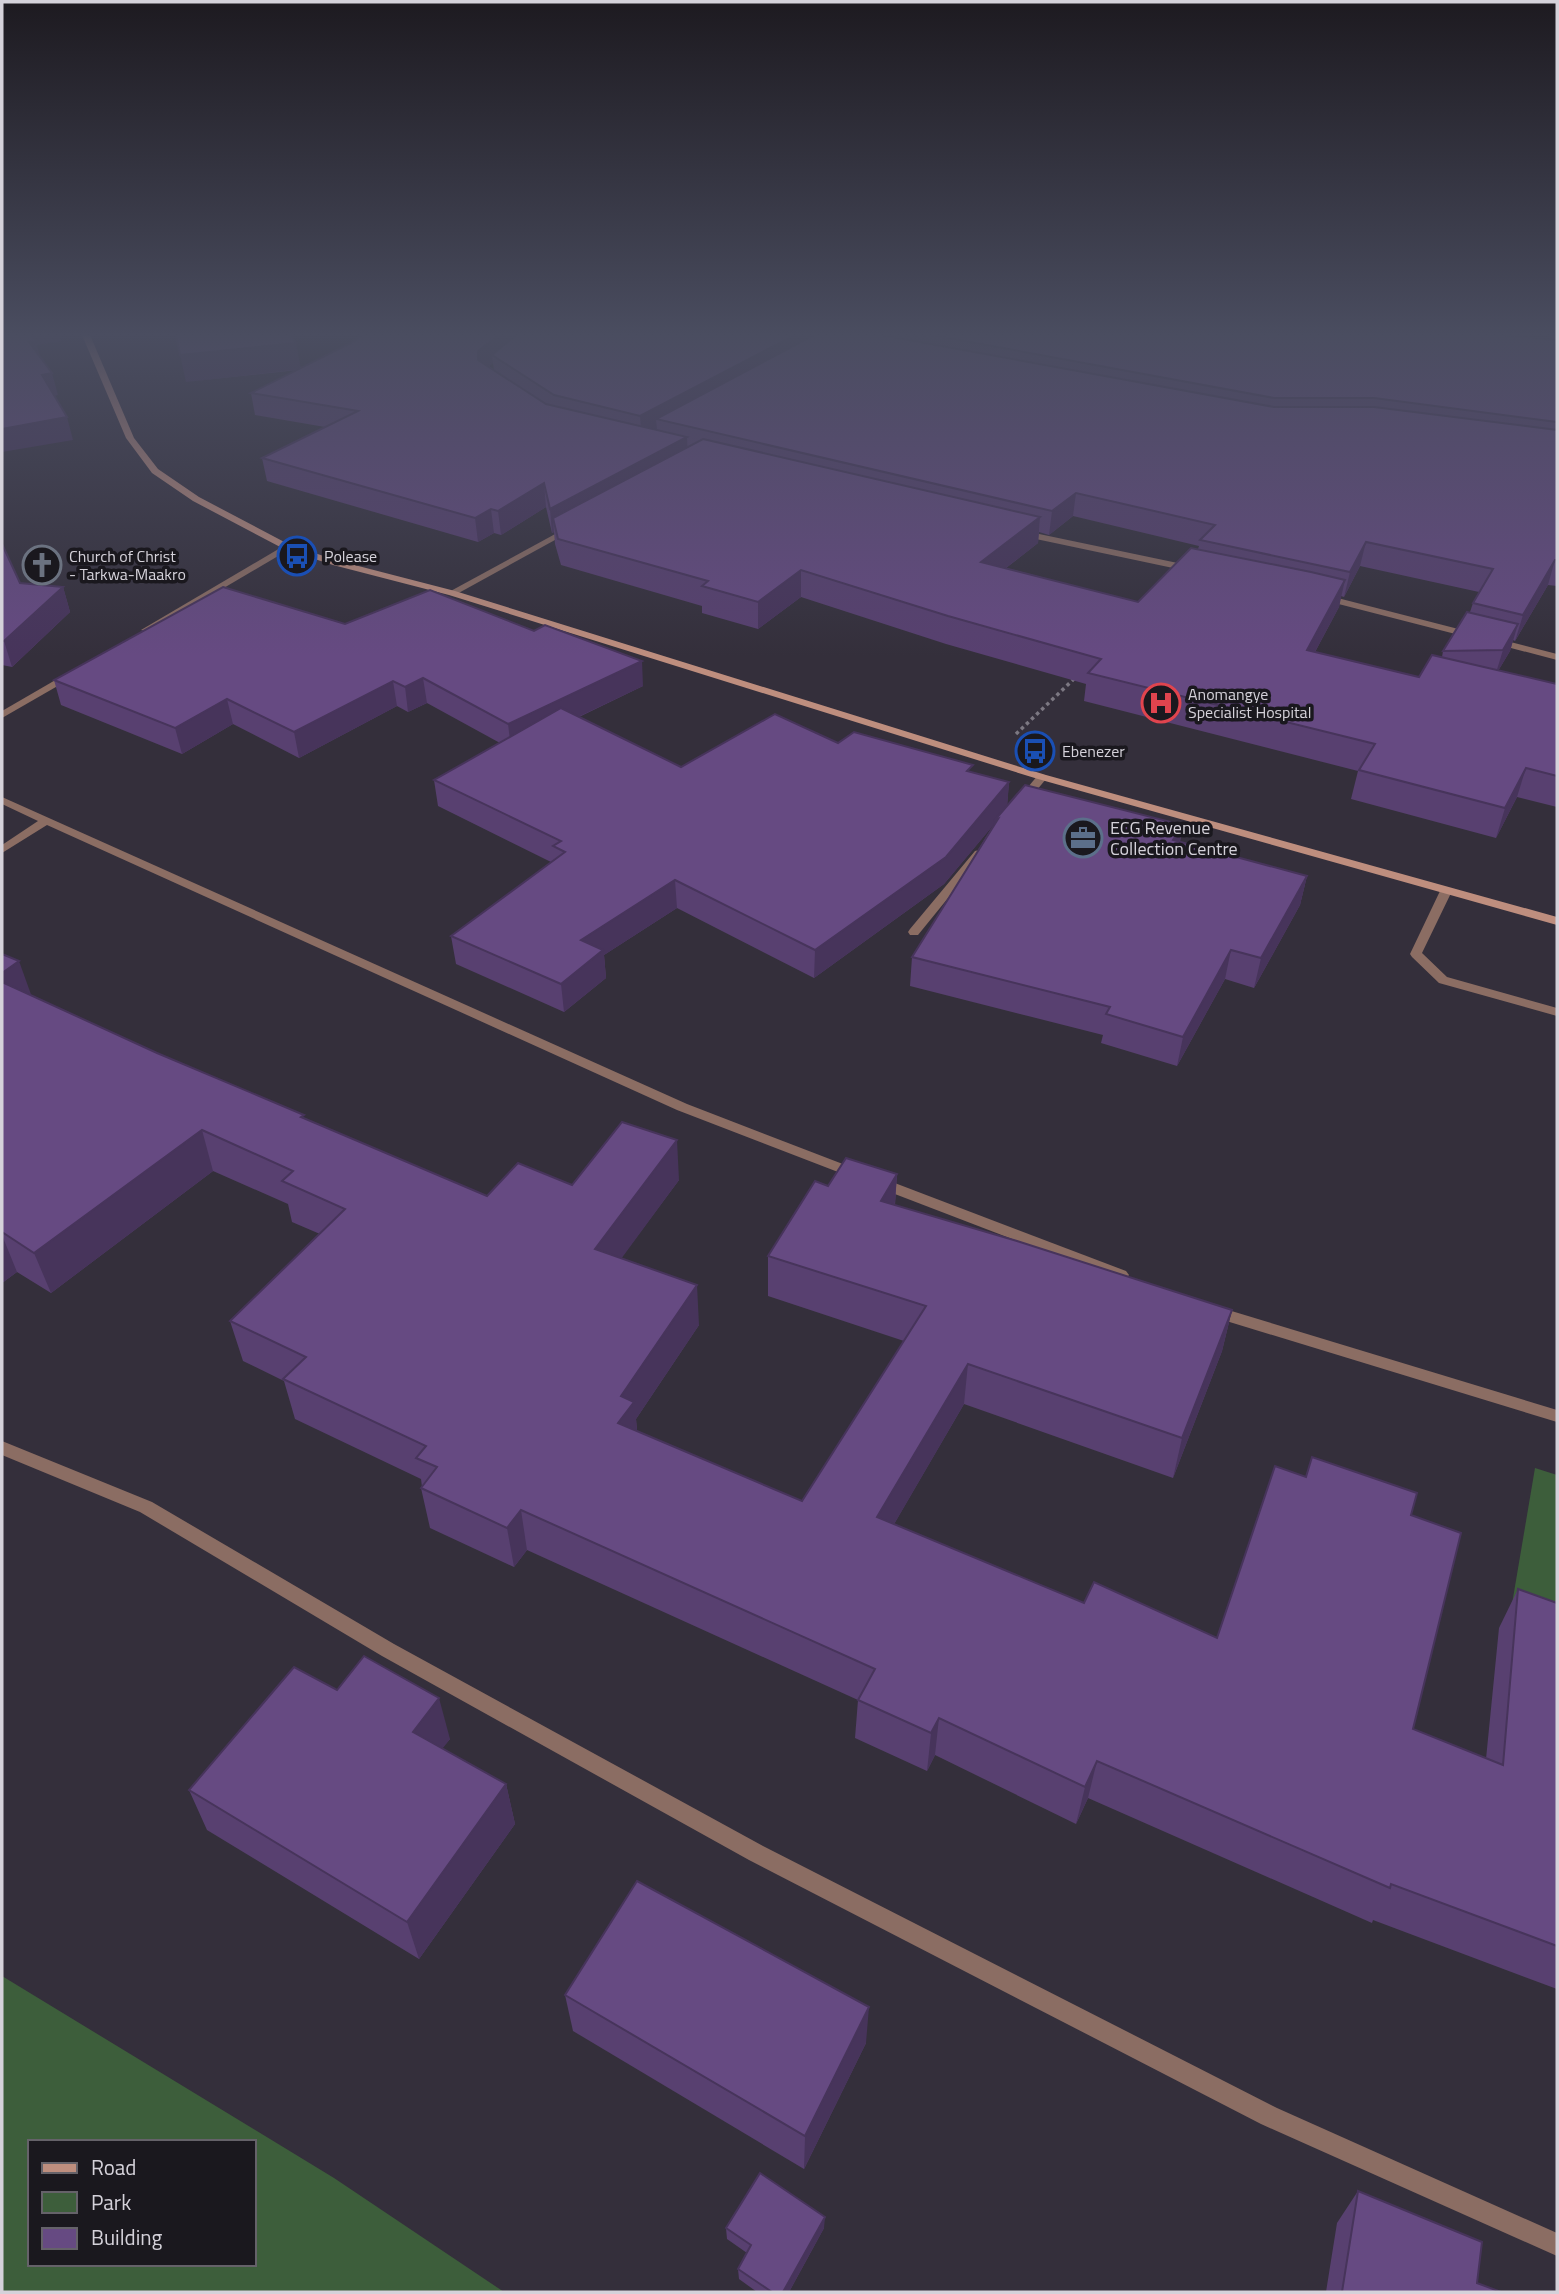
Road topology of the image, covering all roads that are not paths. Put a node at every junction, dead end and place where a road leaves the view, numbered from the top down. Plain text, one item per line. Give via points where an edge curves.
1 (133, 442) edge
2 (583, 522) edge
3 (1007, 530) edge
4 (287, 547) junction
5 (1204, 572) edge
6 (452, 593) junction
7 (1307, 593) edge
8 (132, 638) edge
9 (1557, 657) edge
10 (85, 666) edge
11 (2, 715) edge
12 (1042, 777) junction
13 (2, 800) edge
14 (1016, 808) edge
15 (47, 820) junction
16 (991, 839) edge
17 (2, 850) edge
18 (1446, 891) junction
19 (1557, 921) edge
20 (914, 932) dead end
21 (1557, 1012) edge
22 (1136, 1281) edge
23 (1200, 1306) edge
24 (1557, 1416) edge
25 (2, 1448) edge
26 (1557, 2245) edge

1 - 4 street via 155,471 196,499
2 - 6 street
3 - 5 street
4 - 6 street
4 - 8 street
6 - 12 street
7 - 9 street
10 - 11 street
12 - 14 street
12 - 18 street
13 - 15 street
15 - 17 street
15 - 22 street via 682,1107
16 - 20 street
18 - 19 street
18 - 21 street via 1416,954 1443,980
23 - 24 street
25 - 26 street via 146,1507 388,1650 756,1853 1269,2116

